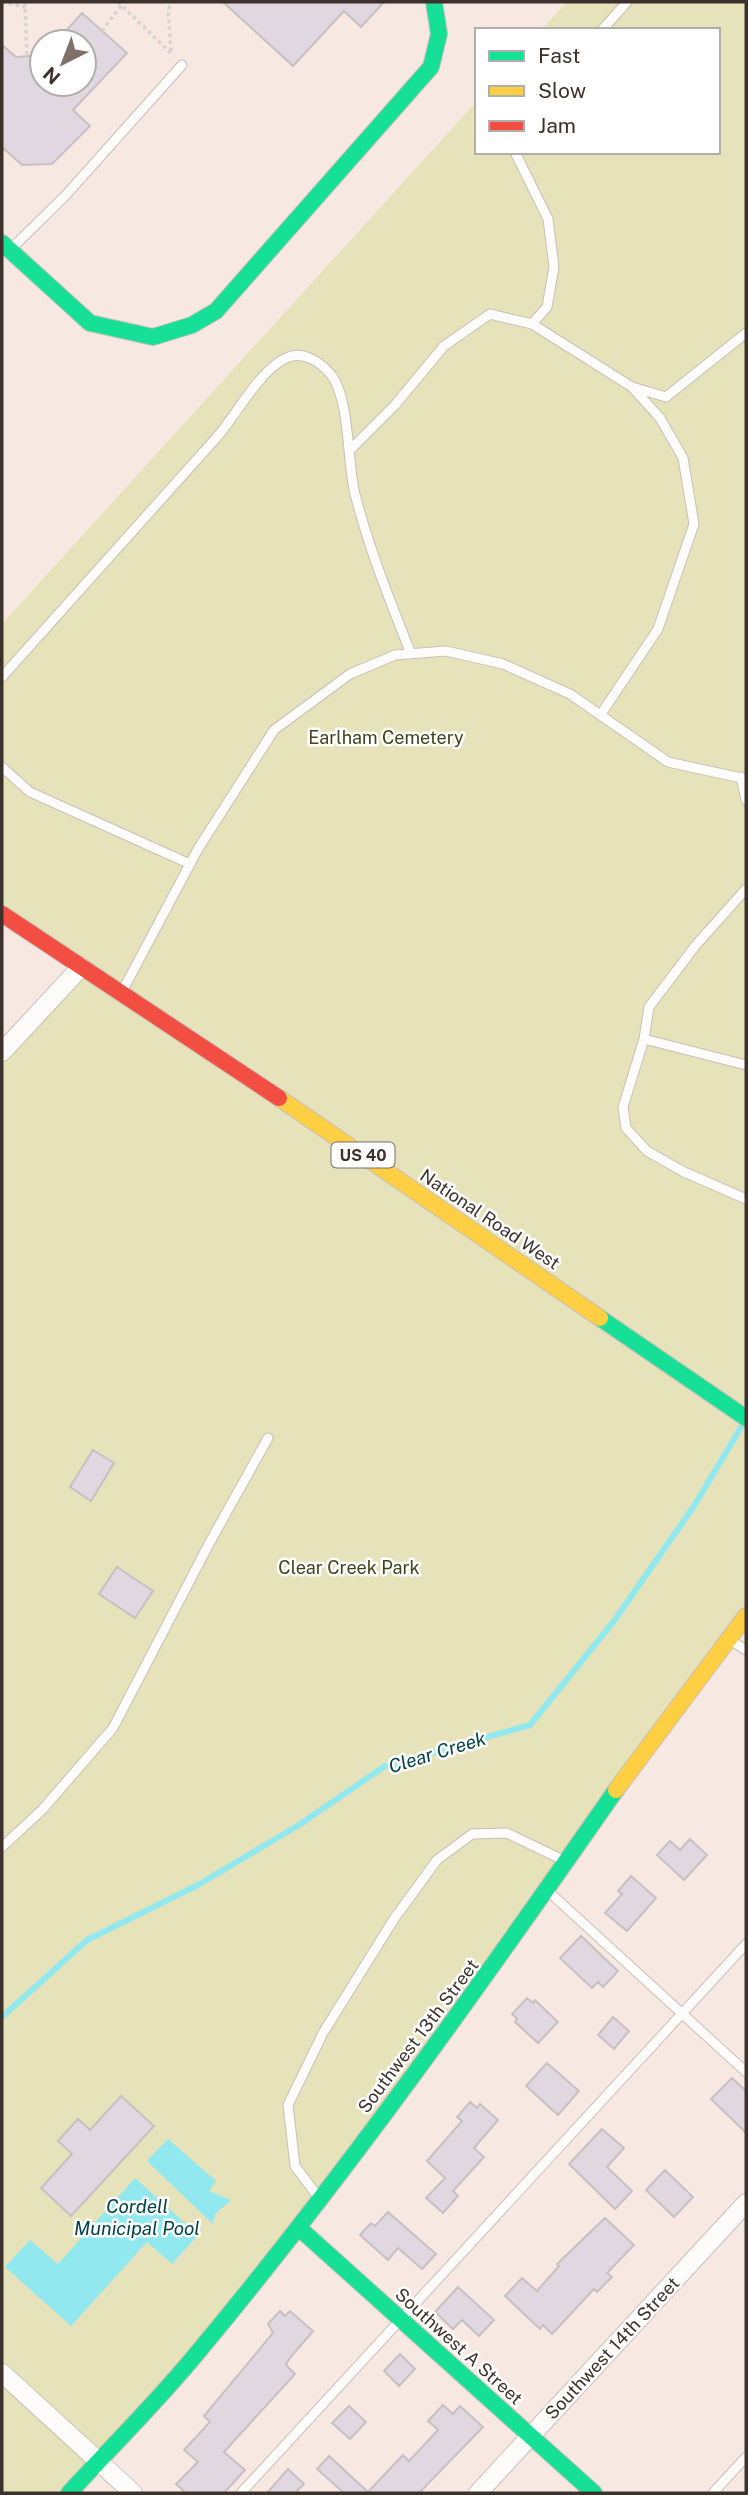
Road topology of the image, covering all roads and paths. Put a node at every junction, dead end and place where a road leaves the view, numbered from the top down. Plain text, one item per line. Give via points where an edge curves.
1 (2, 2) edge
2 (172, 2) edge
3 (433, 2) edge
4 (627, 2) edge
5 (123, 3) edge
6 (24, 4) edge
7 (604, 28) edge
8 (102, 31) dead end
9 (171, 53) junction
10 (27, 56) dead end
11 (182, 65) joint
12 (516, 154) edge
13 (6, 247) edge
14 (532, 324) junction
15 (746, 333) edge
16 (632, 387) junction
17 (349, 451) junction
18 (411, 654) junction
19 (2, 677) edge
20 (601, 714) junction
21 (2, 767) edge
22 (743, 778) edge
23 (746, 800) edge
24 (190, 864) junction
25 (746, 889) edge
26 (2, 914) edge
27 (81, 967) junction
28 (121, 993) junction
29 (644, 1039) junction
30 (2, 1052) edge
31 (746, 1065) edge
32 (746, 1199) edge
33 (746, 1418) edge
34 (268, 1438) dead end
35 (746, 1616) edge
36 (729, 1639) junction
37 (746, 1650) edge
38 (2, 1847) edge
39 (566, 1861) junction
40 (547, 1890) junction
41 (746, 1944) edge
42 (681, 2012) junction
43 (746, 2072) edge
44 (320, 2200) junction
45 (746, 2203) edge
46 (299, 2228) junction
47 (402, 2320) junction
48 (2, 2373) edge
49 (531, 2436) junction
50 (746, 2457) edge
51 (98, 2462) junction
52 (69, 2493) edge
53 (132, 2493) edge
54 (241, 2493) edge
55 (478, 2493) edge
56 (594, 2493) edge
57 (713, 2493) edge

1 - 6 path
2 - 9 path via 167,10
3 - 13 street via 439,15 439,43 431,67 216,311 192,325 153,337 90,323
4 - 7 lane
5 - 8 path
5 - 9 path
6 - 10 path
9 - 11 path
11 - 13 lane via 66,195
12 - 14 lane via 548,219 554,267 547,307
14 - 16 lane
14 - 17 lane via 490,314 444,346
15 - 16 lane via 666,397
16 - 20 lane via 660,418 683,458 694,524 658,629
17 - 18 lane via 369,547
17 - 19 lane via 332,376 313,359 300,355 286,358 266,374 219,434
18 - 20 lane via 446,651 503,664 570,694
18 - 24 lane via 395,655 350,674 274,730
20 - 22 lane via 668,762
21 - 24 lane via 30,792
22 - 23 lane
24 - 28 lane
25 - 29 lane via 665,983 649,1007
26 - 27 street, National Road West / US 40
27 - 28 street, National Road West / US 40
27 - 30 street
28 - 33 street, National Road West / US 40
29 - 31 lane
29 - 32 lane via 623,1107 625,1128 648,1151
34 - 38 lane via 113,1728 43,1810
35 - 36 street, Southwest 13th Street
36 - 37 lane
36 - 39 street, Southwest 13th Street
39 - 40 street, Southwest 13th Street
39 - 44 lane via 507,1833 472,1834 437,1860 394,1919 323,2033 288,2105 295,2166
40 - 42 lane
40 - 44 street, Southwest 13th Street
41 - 42 lane
42 - 43 lane
42 - 47 lane
44 - 46 street, Southwest 13th Street
45 - 49 street, Southwest 14th Street
46 - 47 street, Southwest A Street
46 - 51 street, Southwest 13th Street via 196,2355
47 - 49 street, Southwest A Street
47 - 54 lane
48 - 51 street
49 - 55 street, Southwest 14th Street
49 - 56 street, Southwest A Street
50 - 57 lane
51 - 52 street, Southwest 13th Street
51 - 53 street

